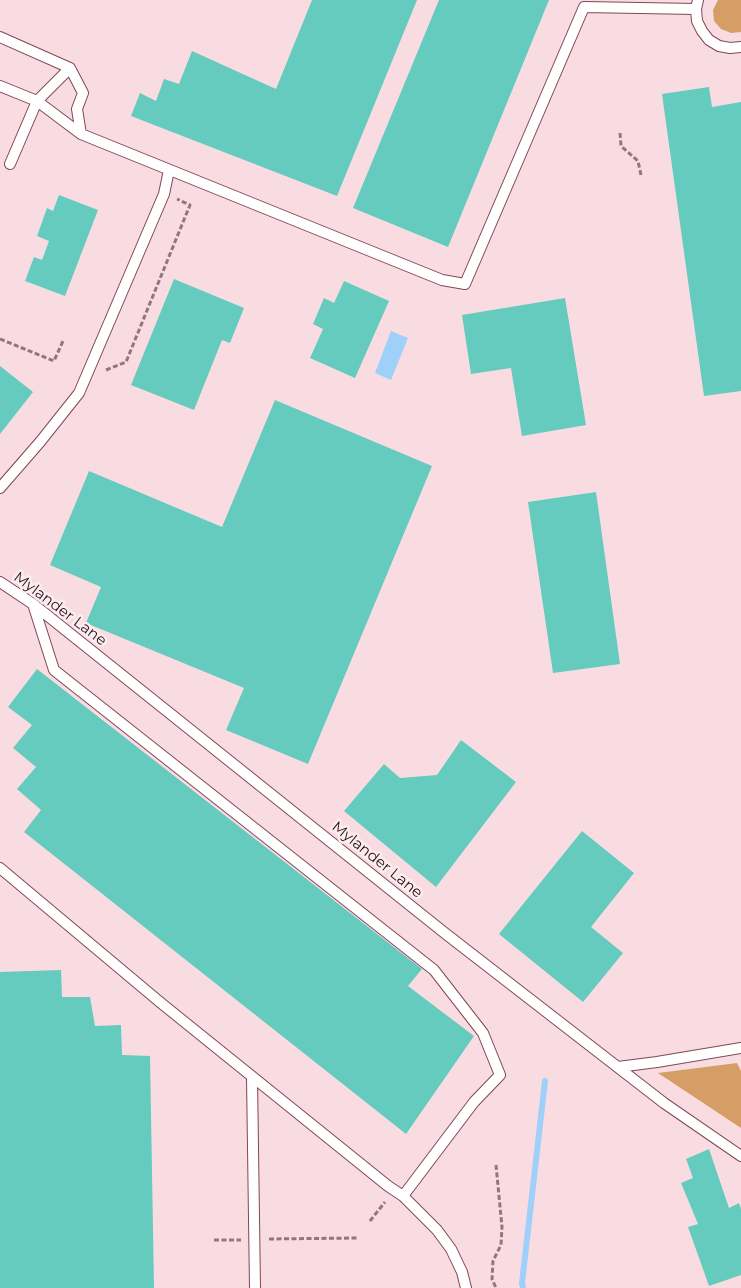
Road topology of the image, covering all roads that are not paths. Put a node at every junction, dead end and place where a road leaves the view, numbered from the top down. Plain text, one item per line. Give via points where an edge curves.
1 (697, 5) edge
2 (0, 37) edge
3 (741, 47) edge
4 (70, 68) junction
5 (0, 86) edge
6 (37, 101) junction
7 (81, 134) junction
8 (10, 164) dead end
9 (169, 170) junction
10 (0, 488) edge
11 (0, 582) edge
12 (33, 604) junction
13 (0, 868) edge
14 (741, 1048) edge
15 (618, 1067) junction
16 (252, 1077) junction
17 (741, 1156) edge
18 (403, 1196) junction
19 (255, 1288) edge
20 (466, 1288) edge

1 - 3 lane via 697,21 709,40 719,46
1 - 9 lane via 584,7 465,284 442,280
2 - 4 lane
4 - 6 lane
4 - 7 lane via 83,93 77,109
5 - 6 lane
6 - 7 lane
6 - 8 lane
7 - 9 lane
9 - 10 lane via 164,194 79,393
11 - 12 lane, Mylander Lane
12 - 15 lane, Mylander Lane via 438,928
12 - 18 lane via 54,670 434,970 483,1033 500,1075 474,1102
13 - 16 lane
14 - 15 lane
15 - 17 lane, Mylander Lane
16 - 18 lane
16 - 19 lane
18 - 20 lane via 451,1249

